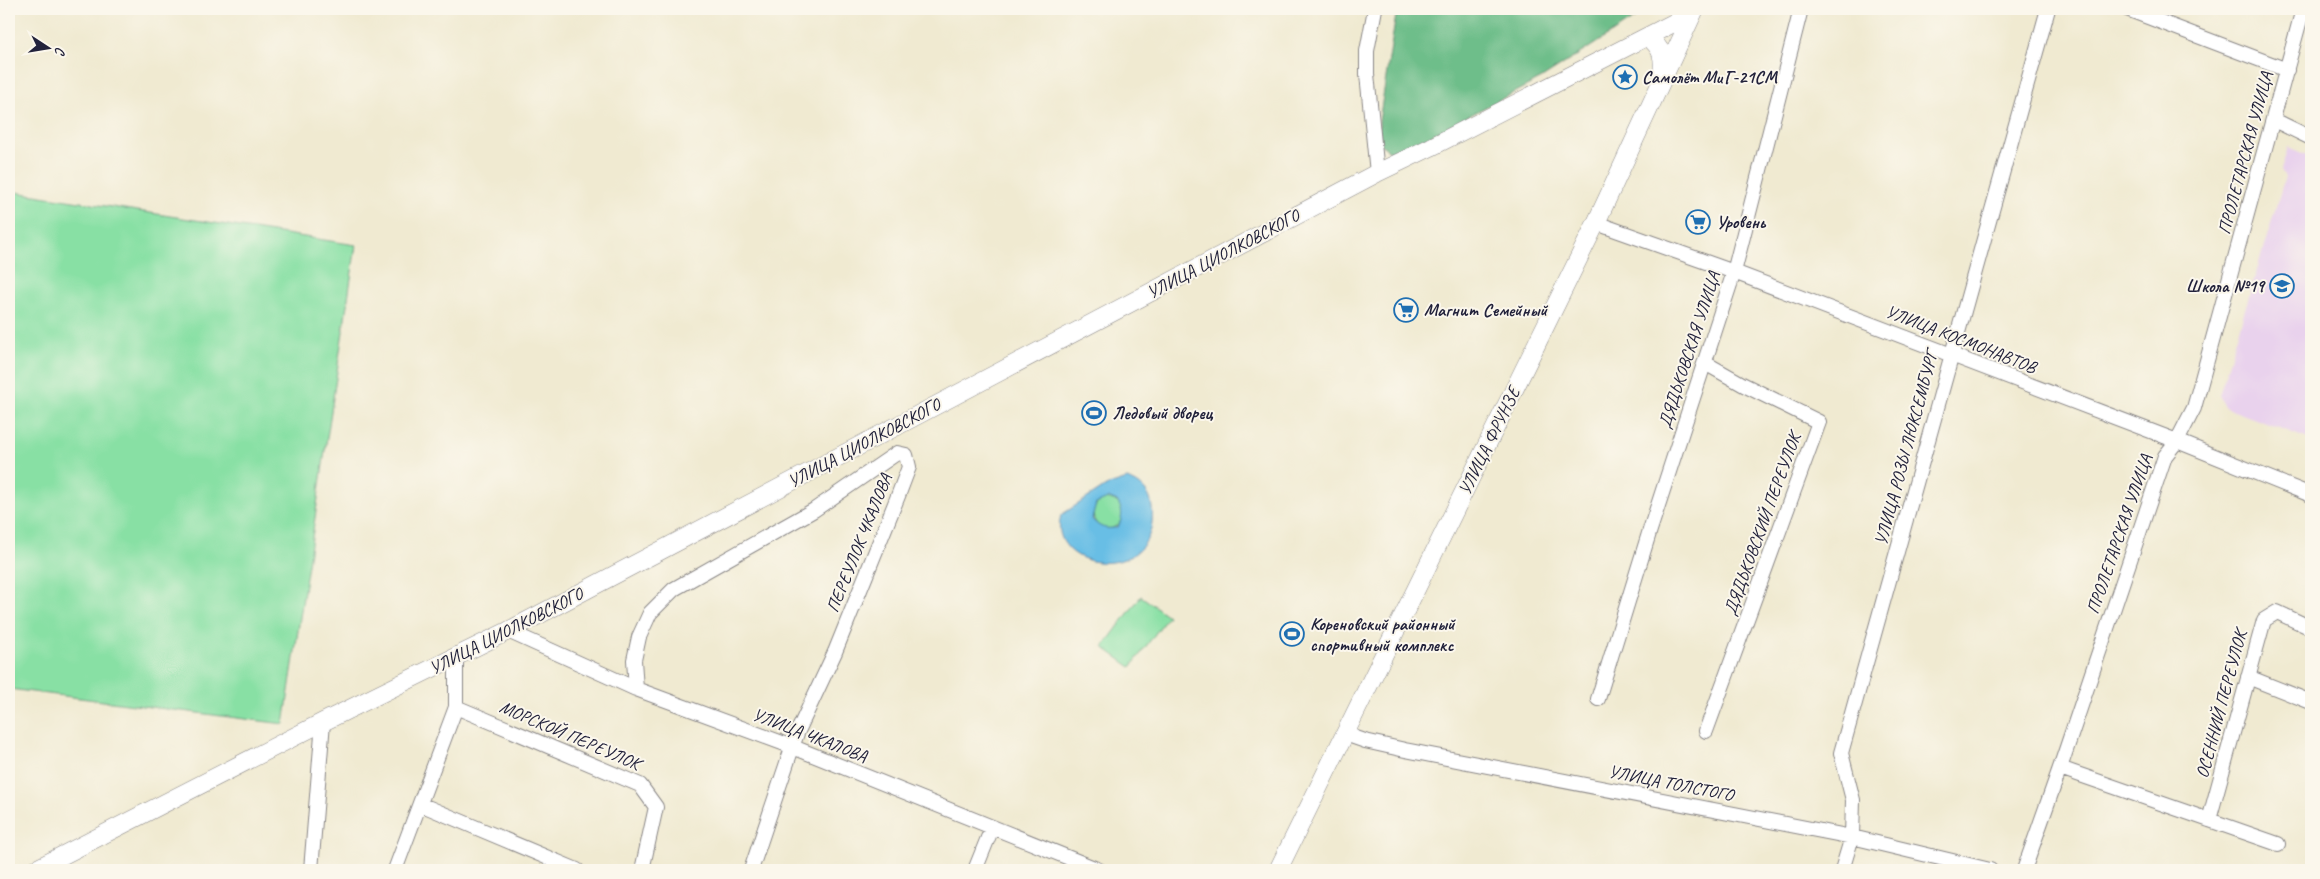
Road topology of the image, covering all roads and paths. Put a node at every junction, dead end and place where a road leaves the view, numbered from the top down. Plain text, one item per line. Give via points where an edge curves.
1 (1375, 9) edge
2 (1801, 9) edge
3 (2048, 9) edge
4 (2127, 9) edge
5 (1694, 11) edge
6 (2305, 14) edge
7 (1648, 37) junction
8 (2287, 70) junction
9 (1660, 85) junction
10 (2274, 120) junction
11 (2311, 138) edge
12 (1377, 173) junction
13 (1596, 223) junction
14 (1734, 272) junction
15 (1951, 355) junction
16 (1705, 363) junction
17 (2177, 441) junction
18 (2311, 495) edge
19 (2311, 628) edge
20 (508, 631) junction
21 (456, 656) junction
22 (2248, 677) junction
23 (636, 689) junction
24 (1598, 698) dead end
25 (2311, 702) edge
26 (456, 707) junction
27 (322, 722) junction
28 (1706, 731) dead end
29 (1345, 734) junction
30 (793, 747) junction
31 (2060, 768) junction
32 (420, 804) junction
33 (2209, 820) junction
34 (992, 828) junction
35 (1852, 837) junction
36 (2278, 844) dead end
37 (34, 870) edge
38 (311, 870) edge
39 (395, 870) edge
40 (577, 870) edge
41 (642, 870) edge
42 (752, 870) edge
43 (975, 870) edge
44 (1099, 870) edge
45 (1278, 870) edge
46 (1842, 870) edge
47 (1990, 870) edge
48 (2024, 870) edge

1 - 12 street via 1367,51 1367,74
2 - 14 street, ДЯДЬКОВСКАЯ УЛИЦА
3 - 15 street, УЛИЦА РОЗЫ ЛЮКСЕМБУРГ
4 - 8 street
5 - 7 main road, УЛИЦА ЦИОЛКОВСКОГО
5 - 9 main road, УЛИЦА ФРУНЗЕ
6 - 8 street, ПРОЛЕТАРСКАЯ УЛИЦА
7 - 9 main road via 1662,52
7 - 12 main road, УЛИЦА ЦИОЛКОВСКОГО
8 - 10 street, ПРОЛЕТАРСКАЯ УЛИЦА
9 - 13 main road, УЛИЦА ФРУНЗЕ
10 - 11 street
10 - 17 street, ПРОЛЕТАРСКАЯ УЛИЦА via 2194,408
12 - 20 main road, УЛИЦА ЦИОЛКОВСКОГО
13 - 14 street, УЛИЦА КОСМОНАВТОВ
13 - 29 main road, УЛИЦА ФРУНЗЕ
14 - 15 street, УЛИЦА КОСМОНАВТОВ
14 - 16 street, ДЯДЬКОВСКАЯ УЛИЦА
15 - 17 street, УЛИЦА КОСМОНАВТОВ
15 - 35 street, УЛИЦА РОЗЫ ЛЮКСЕМБУРГ via 1841,753 1853,800
16 - 24 street, ДЯДЬКОВСКАЯ УЛИЦА
16 - 28 street, ДЯДЬКОВСКИЙ ПЕРЕУЛОК via 1819,422
17 - 18 street, УЛИЦА КОСМОНАВТОВ
17 - 31 street, ПРОЛЕТАРСКАЯ УЛИЦА via 2165,456
19 - 22 street, ОСЕННИЙ ПЕРЕУЛОК via 2277,612 2264,620
20 - 21 main road, УЛИЦА ЦИОЛКОВСКОГО
20 - 23 street, УЛИЦА ЧКАЛОВА
21 - 26 street
21 - 27 main road, УЛИЦА ЦИОЛКОВСКОГО
22 - 25 street
22 - 33 street, ОСЕННИЙ ПЕРЕУЛОК
23 - 30 street, УЛИЦА ЧКАЛОВА
23 - 30 street, ПЕРЕУЛОК ЧКАЛОВА via 634,660 639,637 650,613 674,589 814,510 897,453 906,455 909,466 898,496
26 - 32 street
26 - 41 street, МОРСКОЙ ПЕРЕУЛОК via 640,784 656,807
27 - 37 main road, УЛИЦА ЦИОЛКОВСКОГО
27 - 38 street
29 - 35 street, УЛИЦА ТОЛСТОГО via 1405,750
29 - 45 main road, УЛИЦА ФРУНЗЕ
30 - 34 street, УЛИЦА ЧКАЛОВА
30 - 42 street
31 - 33 street
31 - 48 street, ПРОЛЕТАРСКАЯ УЛИЦА
32 - 39 street
32 - 40 street
33 - 36 street
34 - 43 street
34 - 44 street, УЛИЦА ЧКАЛОВА
35 - 46 street, УЛИЦА РОЗЫ ЛЮКСЕМБУРГ
35 - 47 street, УЛИЦА ТОЛСТОГО

